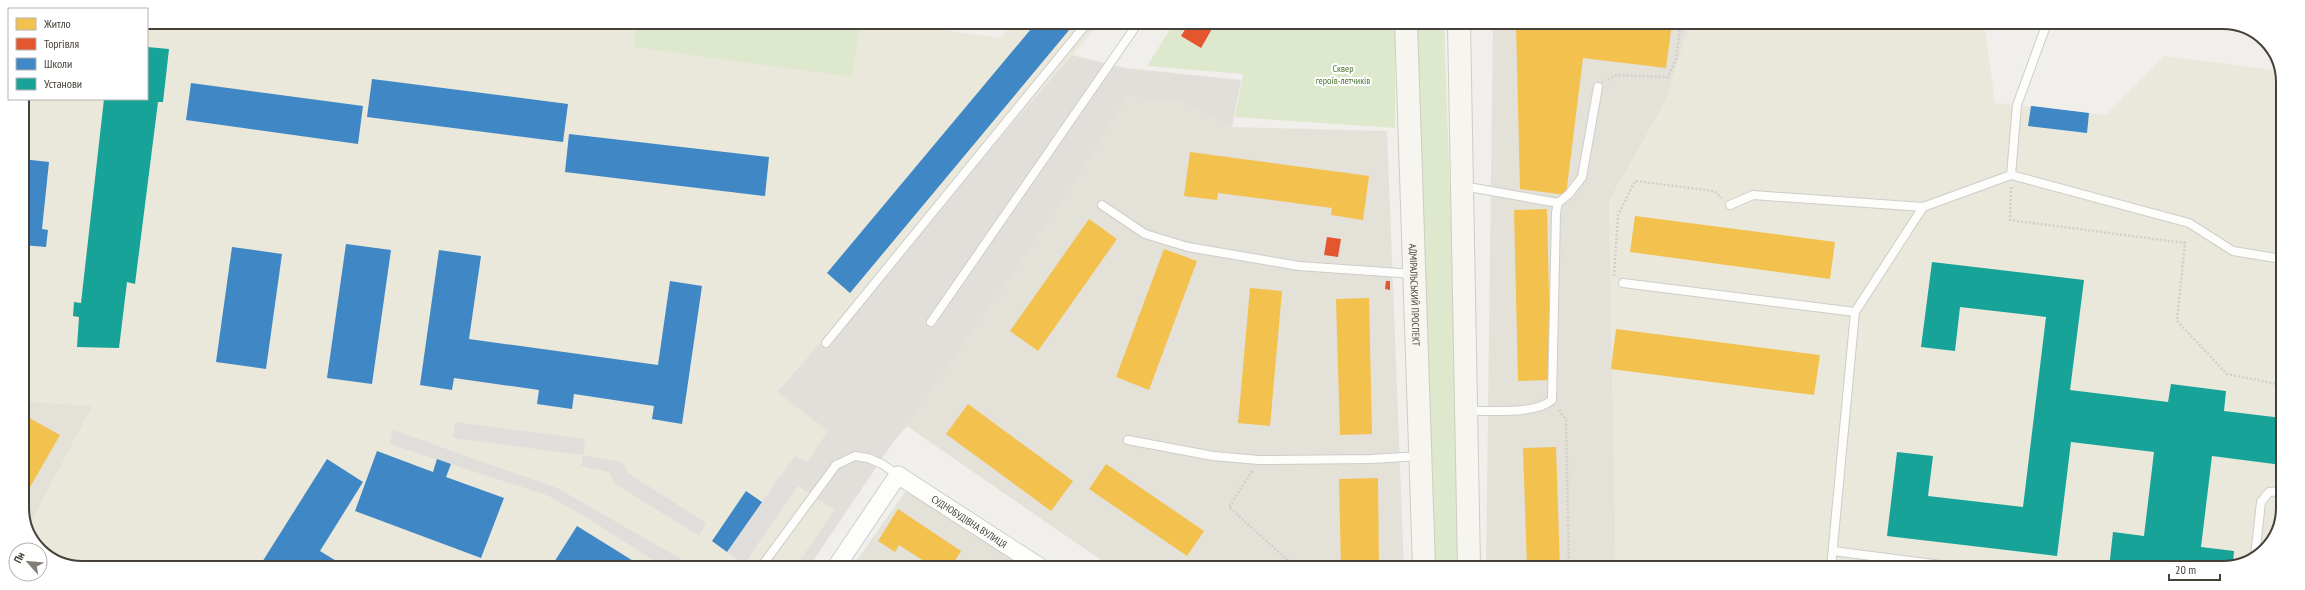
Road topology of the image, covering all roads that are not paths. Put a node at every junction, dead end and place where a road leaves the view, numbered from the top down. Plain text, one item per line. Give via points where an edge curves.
1 (1082, 29) edge
2 (1134, 29) edge
3 (1406, 29) edge
4 (1459, 29) edge
5 (2045, 29) edge
6 (1598, 87) road end
7 (2011, 175) junction
8 (1460, 185) junction
9 (1558, 203) junction
10 (1102, 204) dead end
11 (1730, 205) road end
12 (1923, 207) junction
13 (2276, 258) edge
14 (1414, 274) junction
15 (1623, 283) road end
16 (1855, 312) junction
17 (931, 322) dead end
18 (826, 343) dead end
19 (1466, 411) junction
20 (1128, 440) dead end
21 (1422, 456) junction
22 (898, 475) junction
23 (2276, 491) edge
24 (2256, 549) edge
25 (1833, 551) junction
26 (764, 561) edge
27 (840, 561) edge
28 (1031, 561) edge
29 (1424, 561) edge
30 (1469, 561) edge
31 (1832, 561) edge
32 (1910, 561) edge

1 - 18 lane
2 - 17 lane
3 - 14 main road, АДМІРАЛЬСЬКИЙ ПРОСПЕКТ
4 - 8 main road
5 - 7 lane via 2018,105
6 - 9 lane via 1582,177
7 - 12 lane
7 - 13 lane via 2189,223 2233,251
8 - 9 lane
8 - 19 main road
9 - 19 lane via 1552,400 1545,406 1533,409
10 - 14 lane via 1145,234 1188,247 1299,266
11 - 12 lane via 1753,195
12 - 16 lane
14 - 21 main road, АДМІРАЛЬСЬКИЙ ПРОСПЕКТ
15 - 16 lane
16 - 25 lane
19 - 30 main road
20 - 21 lane via 1213,456 1259,460
21 - 29 main road, АДМІРАЛЬСЬКИЙ ПРОСПЕКТ
22 - 26 lane via 882,464 862,457 855,456 836,465
22 - 27 street
22 - 28 street, СУДНОБУДІВНА ВУЛИЦЯ
23 - 24 lane via 2269,492 2261,502
25 - 31 lane
25 - 32 lane

